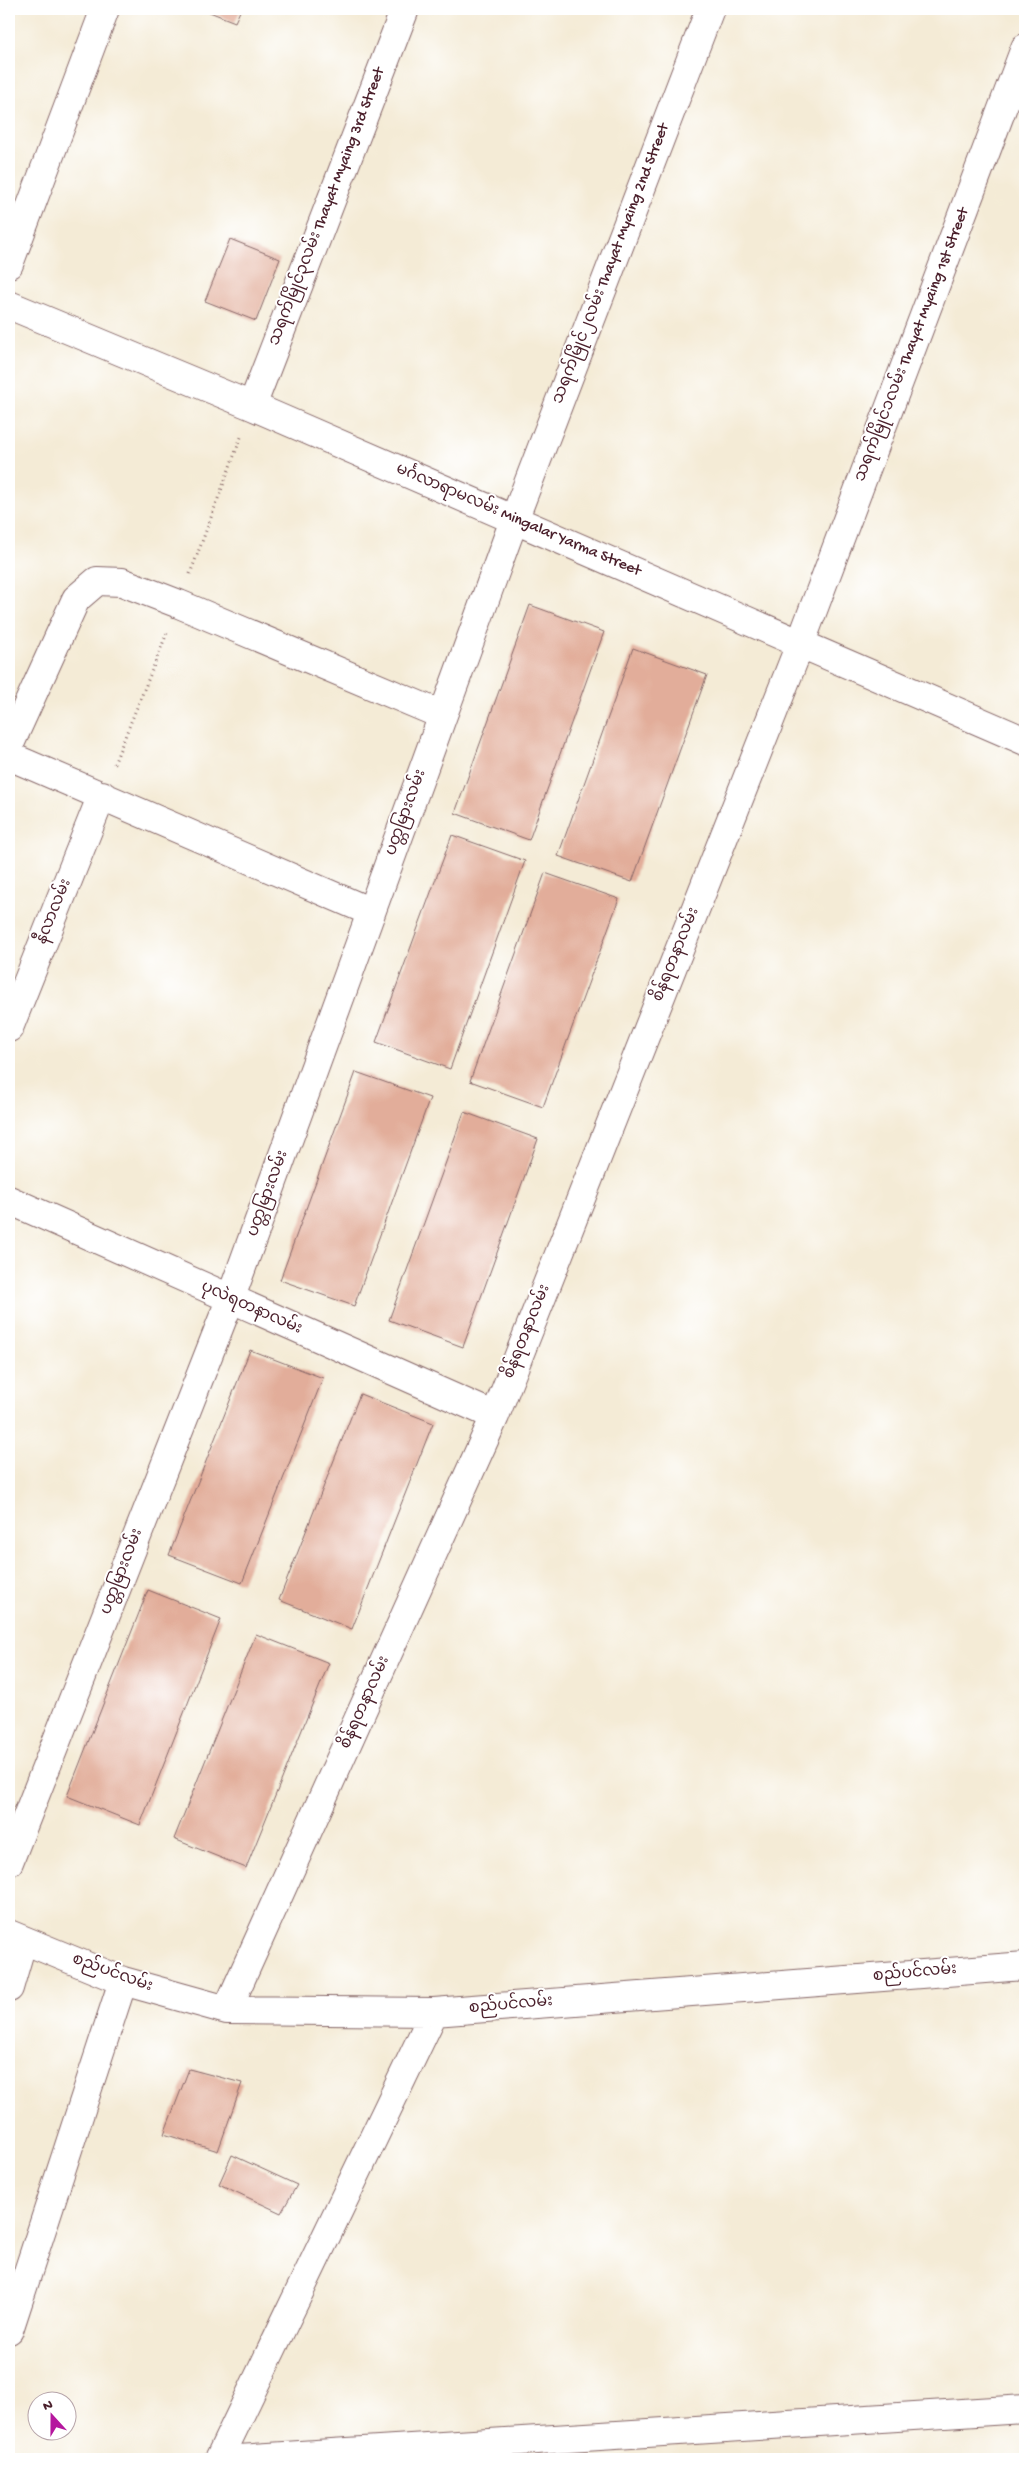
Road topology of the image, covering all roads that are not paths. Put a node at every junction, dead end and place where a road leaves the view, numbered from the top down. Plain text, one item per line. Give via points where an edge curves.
1 (105, 9) edge
2 (404, 9) edge
3 (710, 9) edge
4 (1025, 48) edge
5 (9, 264) edge
6 (9, 305) edge
7 (252, 406) junction
8 (514, 520) junction
9 (801, 642) junction
10 (442, 716) junction
11 (1025, 741) edge
12 (9, 746) edge
13 (9, 756) edge
14 (102, 795) junction
15 (371, 912) junction
16 (9, 1028) edge
17 (9, 1200) edge
18 (230, 1300) junction
19 (495, 1416) junction
20 (9, 1862) edge
21 (16, 1937) edge
22 (1025, 1966) edge
23 (123, 1981) junction
24 (9, 1988) edge
25 (227, 2010) junction
26 (434, 2012) junction
27 (9, 2330) edge
28 (1025, 2409) edge
29 (219, 2459) edge
30 (238, 2459) edge

1 - 5 street
2 - 7 street, သရက်မြိုင်၃လမ်း Thayat Myaing 3rd Street
3 - 8 street, သရက်မြိုင်၂လမ်း Thayat Myaing 2nd Street
4 - 9 street, သရက်မြိုင်၁လမ်း Thayat Myaing 1st Street
6 - 7 street, မင်္ဂလာရာမလမ်း Mingalar Yarma Street
7 - 8 street, မင်္ဂလာရာမလမ်း Mingalar Yarma Street
8 - 9 street, မင်္ဂလာရာမလမ်း Mingalar Yarma Street
8 - 10 street, ပတ္တမြားလမ်း
9 - 11 street, မင်္ဂလာရာမလမ်း Mingalar Yarma Street
9 - 19 street, စိန်ရတနာလမ်း
10 - 12 street via 179,604 122,582 97,581 76,598
10 - 15 street, ပတ္တမြားလမ်း
13 - 14 street
14 - 15 street
14 - 16 street, နီလာလမ်း
15 - 18 street, ပတ္တမြားလမ်း
17 - 18 street, ပုလဲရတနာလမ်း
18 - 19 street, ပုလဲရတနာလမ်း
18 - 20 street, ပတ္တမြားလမ်း
19 - 25 street, စိန်ရတနာလမ်း
21 - 23 street, စည်ပင်လမ်း
21 - 24 street
22 - 26 street, စည်ပင်လမ်း
23 - 25 street, စည်ပင်လမ်း
23 - 27 street
25 - 26 street, စည်ပင်လမ်း
26 - 29 street
28 - 30 street

